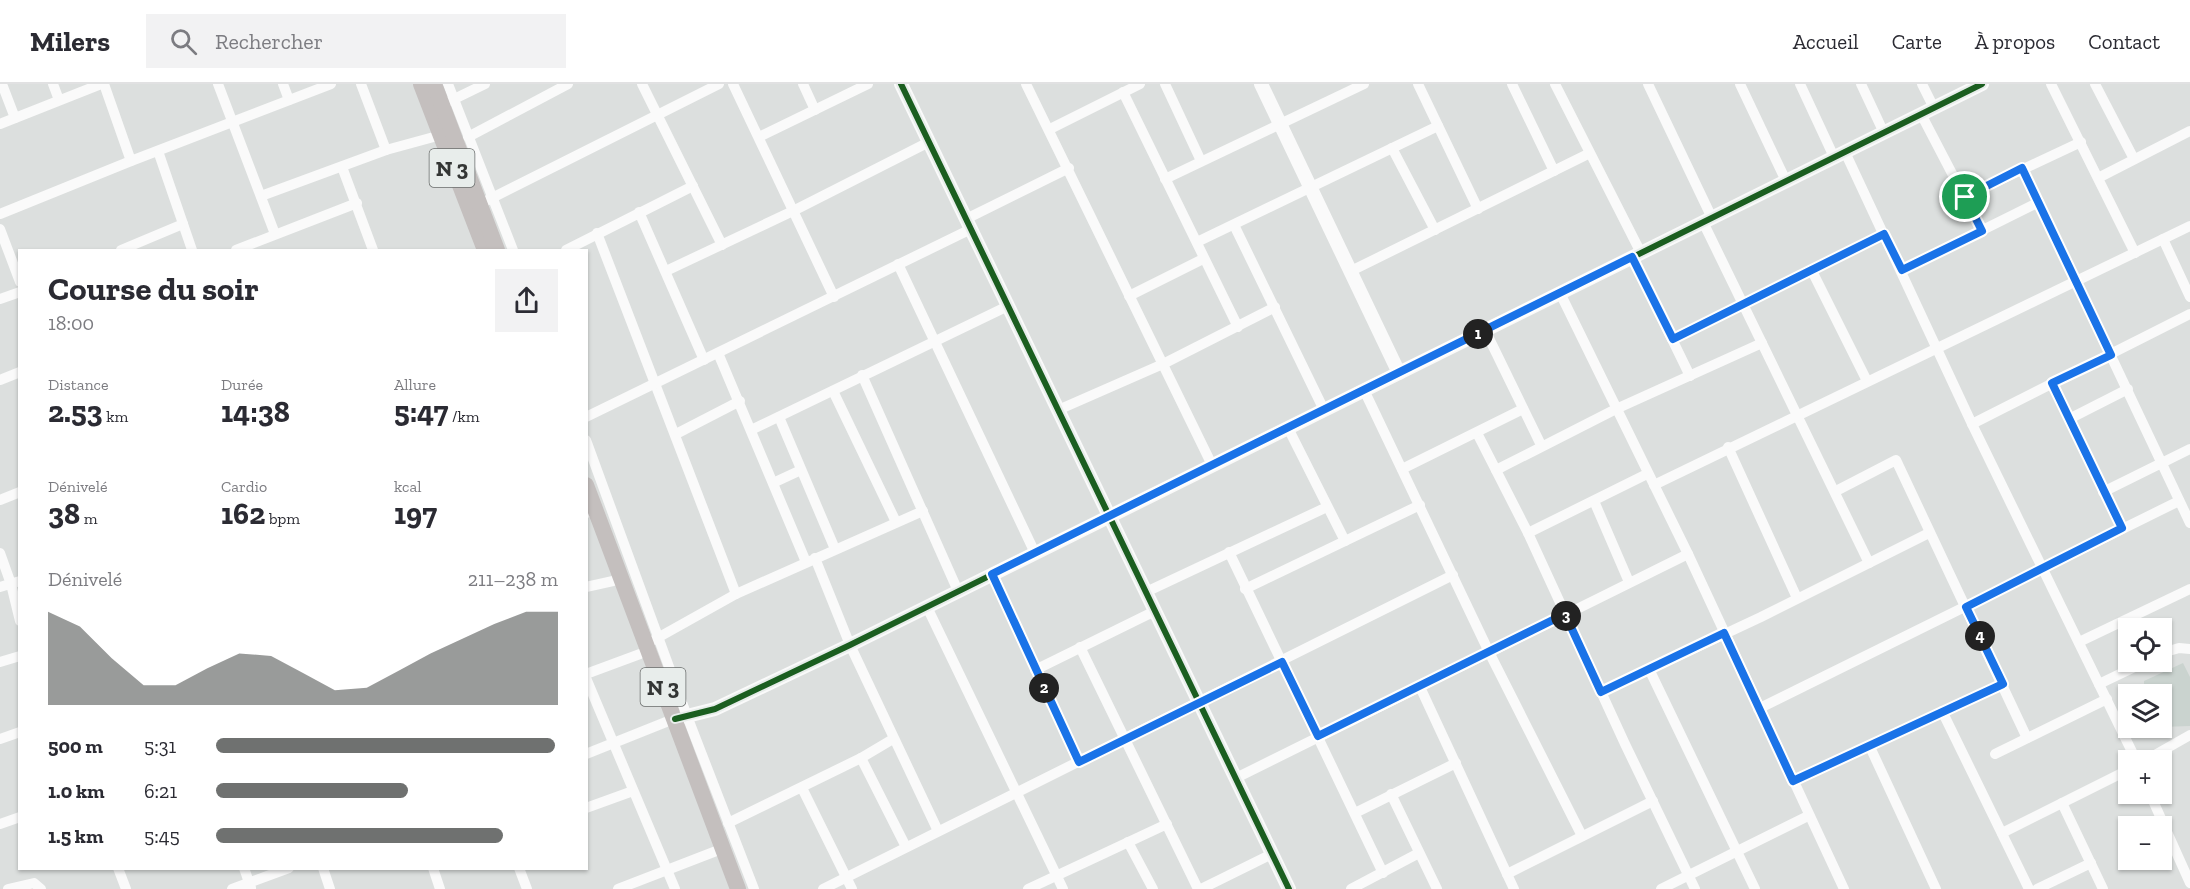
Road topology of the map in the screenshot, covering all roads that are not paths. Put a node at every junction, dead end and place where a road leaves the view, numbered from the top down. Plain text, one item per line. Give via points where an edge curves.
1 (2, 84) edge
2 (53, 84) edge
3 (102, 84) edge
4 (218, 84) edge
5 (283, 84) edge
6 (331, 84) edge
7 (361, 84) edge
8 (422, 84) edge
9 (434, 84) edge
10 (448, 84) edge
11 (485, 84) edge
12 (568, 84) edge
13 (642, 84) edge
14 (719, 84) edge
15 (733, 84) edge
16 (803, 84) edge
17 (868, 84) edge
18 (1026, 84) edge
19 (1140, 84) edge
20 (1165, 84) edge
21 (1261, 84) edge
22 (1362, 84) edge
23 (1418, 84) edge
24 (1555, 84) edge
25 (1648, 84) edge
26 (1740, 84) edge
27 (1800, 84) edge
28 (1861, 84) edge
29 (1922, 84) edge
30 (1982, 84) edge
31 (2051, 84) edge
32 (2095, 84) edge
33 (903, 85) edge
34 (1514, 85) edge
35 (1123, 92) junction
36 (59, 100) junction
37 (289, 100) junction
38 (448, 102) junction
39 (1934, 108) junction
40 (815, 110) junction
41 (657, 113) junction
42 (1921, 114) junction
43 (15, 118) junction
44 (232, 122) junction
45 (1279, 123) junction
46 (0, 124) edge
47 (1438, 126) junction
48 (1050, 129) junction
49 (2190, 131) edge
50 (1884, 133) junction
51 (441, 135) junction
52 (759, 137) junction
53 (468, 138) junction
54 (929, 142) junction
55 (2081, 142) junction
56 (1392, 148) junction
57 (386, 150) junction
58 (158, 151) junction
59 (1588, 154) junction
60 (1840, 154) junction
61 (2134, 159) junction
62 (130, 160) junction
63 (1201, 161) junction
64 (342, 167) junction
65 (1069, 168) junction
66 (2022, 168) junction
67 (1554, 171) junction
68 (2100, 177) junction
69 (1165, 179) junction
70 (1786, 181) junction
71 (693, 186) junction
72 (1311, 188) junction
73 (261, 196) junction
74 (1965, 197) junction
75 (487, 201) junction
76 (2039, 202) junction
77 (357, 203) junction
78 (1478, 209) junction
79 (793, 211) junction
80 (639, 212) junction
81 (0, 214) edge
82 (1708, 220) junction
83 (183, 224) junction
84 (968, 224) junction
85 (1234, 225) junction
86 (2190, 226) edge
87 (0, 229) edge
88 (1435, 230) junction
89 (1982, 231) junction
90 (597, 233) junction
91 (275, 234) junction
92 (1884, 234) junction
93 (2163, 239) junction
94 (1197, 242) junction
95 (722, 245) junction
96 (124, 249) edge
97 (192, 249) edge
98 (239, 249) edge
99 (373, 249) edge
100 (485, 249) edge
101 (497, 249) edge
102 (512, 249) edge
103 (568, 249) edge
104 (2135, 253) junction
105 (1636, 255) junction
106 (1203, 259) junction
107 (898, 264) junction
108 (1902, 270) junction
109 (666, 271) junction
110 (1351, 271) junction
111 (1812, 272) junction
112 (18, 277) edge
113 (2074, 280) junction
114 (18, 293) edge
115 (1560, 293) junction
116 (1129, 296) junction
117 (834, 297) junction
118 (2190, 297) edge
119 (0, 299) edge
120 (1743, 304) junction
121 (1008, 306) junction
122 (1275, 307) junction
123 (2190, 314) edge
124 (1238, 327) junction
125 (1485, 330) junction
126 (1673, 339) junction
127 (935, 342) junction
128 (1762, 343) junction
129 (1936, 348) junction
130 (718, 353) junction
131 (2111, 355) junction
132 (704, 360) junction
133 (1162, 364) junction
134 (18, 373) edge
135 (1399, 373) junction
136 (862, 375) junction
137 (1690, 376) junction
138 (0, 380) edge
139 (1867, 381) junction
140 (2052, 383) junction
141 (656, 384) junction
142 (2128, 389) junction
143 (1365, 390) junction
144 (833, 391) junction
145 (740, 402) junction
146 (1523, 409) junction
147 (1616, 409) junction
148 (1058, 410) junction
149 (1324, 410) junction
150 (1798, 414) junction
151 (588, 416) edge
152 (779, 417) junction
153 (2069, 419) junction
154 (1972, 424) junction
155 (1288, 428) junction
156 (751, 430) junction
157 (1477, 433) junction
158 (676, 434) junction
159 (1541, 445) junction
160 (588, 447) edge
161 (1728, 447) junction
162 (2190, 449) edge
163 (2163, 463) junction
164 (1212, 465) junction
165 (1402, 469) junction
166 (801, 470) junction
167 (1496, 470) junction
168 (1647, 474) junction
169 (772, 483) junction
170 (1653, 485) junction
171 (588, 490) edge
172 (1836, 490) junction
173 (2103, 492) junction
174 (18, 493) edge
175 (0, 500) edge
176 (1594, 501) junction
177 (2179, 501) junction
178 (1420, 505) junction
179 (1327, 507) junction
180 (923, 511) junction
181 (588, 515) edge
182 (1109, 516) junction
183 (896, 522) junction
184 (2190, 523) edge
185 (2122, 528) junction
186 (1528, 533) junction
187 (1929, 533) junction
188 (1344, 541) junction
189 (835, 549) junction
190 (1229, 552) junction
191 (0, 553) edge
192 (1035, 553) junction
193 (1688, 554) junction
194 (810, 560) junction
195 (1869, 562) junction
196 (2043, 568) junction
197 (992, 574) junction
198 (1453, 574) junction
199 (613, 582) junction
200 (1629, 582) junction
201 (10, 584) edge
202 (588, 587) edge
203 (1245, 589) junction
204 (2190, 589) edge
205 (958, 591) junction
206 (1146, 592) junction
207 (736, 594) junction
208 (1797, 598) junction
209 (927, 606) junction
210 (1966, 607) junction
211 (1155, 611) junction
212 (18, 614) edge
213 (1565, 614) junction
214 (1724, 633) junction
215 (2079, 642) junction
216 (648, 645) junction
217 (850, 645) junction
218 (1080, 646) junction
219 (2190, 648) edge
220 (2172, 650) edge
221 (1489, 652) junction
222 (18, 657) edge
223 (0, 662) edge
224 (1282, 662) junction
225 (1649, 669) junction
226 (1035, 670) junction
227 (2124, 672) edge
228 (588, 675) edge
229 (588, 681) edge
230 (2003, 684) junction
231 (2099, 684) junction
232 (1420, 687) junction
233 (1601, 692) junction
234 (2107, 699) junction
235 (1199, 702) junction
236 (1758, 709) junction
237 (1942, 711) junction
238 (676, 719) junction
239 (18, 733) edge
240 (2190, 735) edge
241 (1318, 736) junction
242 (2027, 738) junction
243 (0, 739) edge
244 (893, 739) junction
245 (1124, 741) junction
246 (614, 744) junction
247 (1870, 747) junction
248 (2131, 750) edge
249 (2164, 750) edge
250 (588, 753) edge
251 (1995, 754) dead end
252 (861, 758) junction
253 (1079, 762) junction
254 (1456, 763) junction
255 (2118, 775) edge
256 (1236, 778) junction
257 (1793, 781) junction
258 (802, 788) junction
259 (633, 791) junction
260 (1016, 792) junction
261 (1391, 794) junction
262 (1653, 801) junction
263 (2062, 803) junction
264 (2154, 804) edge
265 (588, 807) edge
266 (1355, 813) junction
267 (1808, 816) junction
268 (18, 818) edge
269 (728, 823) junction
270 (0, 824) edge
271 (1167, 824) junction
272 (938, 831) junction
273 (2002, 833) junction
274 (1582, 836) junction
275 (1128, 842) junction
276 (906, 847) junction
277 (720, 850) junction
278 (1738, 851) junction
279 (1419, 853) junction
280 (1272, 854) junction
281 (2091, 863) junction
282 (667, 869) junction
283 (119, 870) edge
284 (245, 870) edge
285 (285, 870) edge
286 (324, 870) edge
287 (434, 870) edge
288 (520, 870) edge
289 (1383, 873) junction
290 (1507, 874) junction
291 (1689, 875) junction
292 (1056, 876) junction
293 (846, 877) junction
294 (2190, 883) edge
295 (250, 886) edge
296 (8, 889) edge
297 (41, 889) edge
298 (126, 889) edge
299 (232, 889) edge
300 (330, 889) edge
301 (440, 889) edge
302 (527, 889) edge
303 (618, 889) edge
304 (675, 889) edge
305 (728, 889) edge
306 (738, 889) edge
307 (754, 889) edge
308 (823, 889) edge
309 (852, 889) edge
310 (1028, 889) edge
311 (1063, 889) edge
312 (1153, 889) edge
313 (1199, 889) edge
314 (1289, 889) edge
315 (1351, 889) edge
316 (1437, 889) edge
317 (1514, 889) edge
318 (1661, 889) edge
319 (1695, 889) edge
320 (1755, 889) edge
321 (1844, 889) edge
322 (1936, 889) edge
323 (2029, 889) edge
324 (2037, 889) edge
325 (2103, 889) edge

1 - 43 street
2 - 36 street
3 - 36 street
3 - 62 street
4 - 44 street
5 - 37 street
6 - 37 street
7 - 57 street
8 - 51 main road, N 3
9 - 38 main road, N 3
10 - 38 street
11 - 38 street
12 - 53 street
13 - 41 street
14 - 41 street
15 - 52 street
16 - 40 street
17 - 40 street
18 - 48 street
19 - 35 street
20 - 63 street
21 - 45 street
22 - 45 street
23 - 47 street
24 - 59 street
25 - 82 street
26 - 70 street
27 - 60 street
28 - 50 street
29 - 39 street
30 - 39 street
31 - 55 street
32 - 61 street
33 - 54 street
34 - 67 street
35 - 48 street
35 - 69 street
36 - 43 street
37 - 44 street
38 - 53 street
38 - 75 main road, N 3
39 - 42 street
40 - 52 street
41 - 71 street
41 - 75 street
42 - 50 street
42 - 74 street
43 - 46 street
44 - 58 street
44 - 73 street
45 - 63 street
45 - 72 street
47 - 56 street
47 - 78 street
48 - 65 street
49 - 61 street
50 - 60 street
51 - 57 street
51 - 100 main road, N 3
52 - 79 street
53 - 75 street
54 - 79 street
54 - 84 street
55 - 66 street
55 - 68 street
56 - 72 street
56 - 88 street
57 - 64 street
58 - 62 street
58 - 83 street
59 - 67 street
59 - 105 street
60 - 70 street
60 - 92 street
61 - 68 street
62 - 81 street
63 - 69 street
64 - 73 street
64 - 77 street
65 - 84 street
65 - 116 street
66 - 74 street
66 - 76 street
67 - 78 street
68 - 104 street
69 - 94 street
70 - 82 street
71 - 80 street
71 - 95 street
72 - 85 street
72 - 110 street
73 - 91 street
74 - 89 street
75 - 101 main road, N 3
75 - 102 street
76 - 89 street
76 - 113 street
77 - 91 street
77 - 99 street
78 - 88 street
79 - 95 street
79 - 117 street
80 - 90 street
80 - 109 street
82 - 105 street
82 - 120 street
83 - 96 street
83 - 97 street
84 - 107 street
84 - 121 street
85 - 94 street
85 - 122 street
86 - 93 street
87 - 112 street
88 - 110 street
89 - 108 street
90 - 103 street
90 - 141 street
91 - 98 street
92 - 108 street
92 - 111 street
93 - 104 street
93 - 118 street
94 - 106 street
95 - 109 street
104 - 113 street
105 - 115 street
105 - 126 street
106 - 116 street
106 - 124 street
107 - 117 street
107 - 127 street
108 - 129 street
109 - 132 street
110 - 135 street
111 - 120 street
111 - 139 street
113 - 129 street
113 - 131 street
114 - 119 street
115 - 125 street
115 - 147 street
116 - 133 street
117 - 130 street
120 - 126 street
120 - 128 street
121 - 127 street
121 - 148 street
122 - 124 street
122 - 149 street
123 - 131 street
124 - 133 street
125 - 135 street
125 - 146 street
126 - 137 street
127 - 136 street
127 - 192 street
128 - 137 street
128 - 150 street
129 - 139 street
129 - 154 street
130 - 132 street
130 - 145 street
131 - 140 street
131 - 142 street
132 - 141 street
133 - 148 street
133 - 164 street
134 - 138 street
135 - 143 street
136 - 144 street
136 - 180 street
137 - 147 street
139 - 150 street
140 - 153 street
140 - 154 street
141 - 151 street
141 - 158 street
142 - 153 street
142 - 163 street
143 - 149 street
143 - 165 street
144 - 152 street
144 - 183 street
145 - 156 street
145 - 158 street
146 - 157 street
146 - 159 street
147 - 159 street
147 - 168 street
148 - 182 street
149 - 155 street
150 - 161 street
150 - 172 street
152 - 156 street
152 - 166 street
153 - 173 street
154 - 196 street
155 - 164 street
155 - 179 street
156 - 169 street
157 - 165 street
157 - 167 street
158 - 207 street
159 - 167 street
160 - 216 street
161 - 170 street
161 - 208 street
162 - 163 street
163 - 173 street
163 - 177 street
164 - 182 street
165 - 178 street
166 - 169 street
166 - 189 street
167 - 186 street
168 - 170 street
168 - 176 street
169 - 194 street
170 - 193 street
171 - 216 main road, N 3
172 - 187 street via 1896,460
172 - 195 street
173 - 185 street
174 - 175 street
176 - 186 street
176 - 200 street
177 - 184 street
177 - 185 street
178 - 188 street
178 - 198 street
179 - 188 street
179 - 190 street
180 - 183 street
180 - 205 street
181 - 199 main road, N 3
182 - 192 street
182 - 206 street
183 - 189 street
185 - 196 street
186 - 213 street
187 - 195 street
187 - 210 street
188 - 203 street
189 - 194 street
190 - 203 street
190 - 206 street
191 - 201 street
192 - 197 street
193 - 200 street
193 - 214 street
194 - 207 street
194 - 217 street
195 - 208 street
196 - 210 street
196 - 215 street
197 - 205 street
197 - 226 street
198 - 221 street
198 - 224 street
199 - 202 street
199 - 216 main road, N 3
200 - 213 street
201 - 212 street
203 - 224 street
204 - 215 street
205 - 209 street
206 - 211 street
207 - 216 street
208 - 214 street
209 - 217 street
209 - 260 street
210 - 230 street
210 - 236 street
211 - 218 street
211 - 235 street
213 - 221 street
213 - 233 street
214 - 225 street
214 - 236 street
215 - 231 street
216 - 228 street
216 - 238 main road, N 3
216 - 238 street
217 - 238 street via 715,709
217 - 244 street
218 - 226 street
218 - 245 street
219 - 220 street
221 - 232 street
221 - 274 street
222 - 223 street
224 - 235 street
224 - 241 street
225 - 233 street
225 - 278 street
226 - 253 street
227 - 231 street
229 - 246 street
230 - 237 street
230 - 242 street
231 - 234 street
232 - 241 street
232 - 254 street
233 - 262 street
234 - 242 street
234 - 248 street
235 - 245 street
235 - 256 street
236 - 257 street
237 - 247 street
237 - 273 street
238 - 246 street
238 - 269 street
238 - 277 main road, N 3
239 - 243 street
240 - 249 street
241 - 256 street
241 - 266 street
242 - 251 street
244 - 252 street
244 - 272 street
245 - 253 street
245 - 271 street
246 - 250 street
246 - 259 street
247 - 257 street
247 - 322 street
252 - 258 street
252 - 276 street
253 - 260 street
254 - 261 street
254 - 290 street
255 - 263 street
256 - 280 street
257 - 267 street
258 - 269 street
258 - 293 street
259 - 265 street
259 - 282 street
260 - 272 street
260 - 292 street
261 - 266 street
261 - 279 street
262 - 274 street
262 - 291 street
263 - 273 street
263 - 281 street
264 - 294 street
266 - 289 street
267 - 278 street
267 - 321 street
268 - 270 street
269 - 307 street
271 - 275 street
271 - 313 street
272 - 276 street
273 - 323 street
274 - 290 street
275 - 292 street
275 - 312 street
276 - 293 street
277 - 282 street
277 - 305 main road, N 3
277 - 306 main road, N 3
278 - 291 street
278 - 320 street
279 - 289 street
279 - 316 street
280 - 313 street
280 - 314 street
281 - 324 street
281 - 325 street
282 - 303 street
282 - 304 street
283 - 298 street
284 - 295 street
285 - 295 street
286 - 300 street
287 - 301 street
288 - 302 street
289 - 315 street
290 - 317 street
291 - 318 street
291 - 319 street
292 - 310 street
292 - 311 street
293 - 308 street
293 - 309 street
295 - 299 street
296 - 297 street via 34,883

